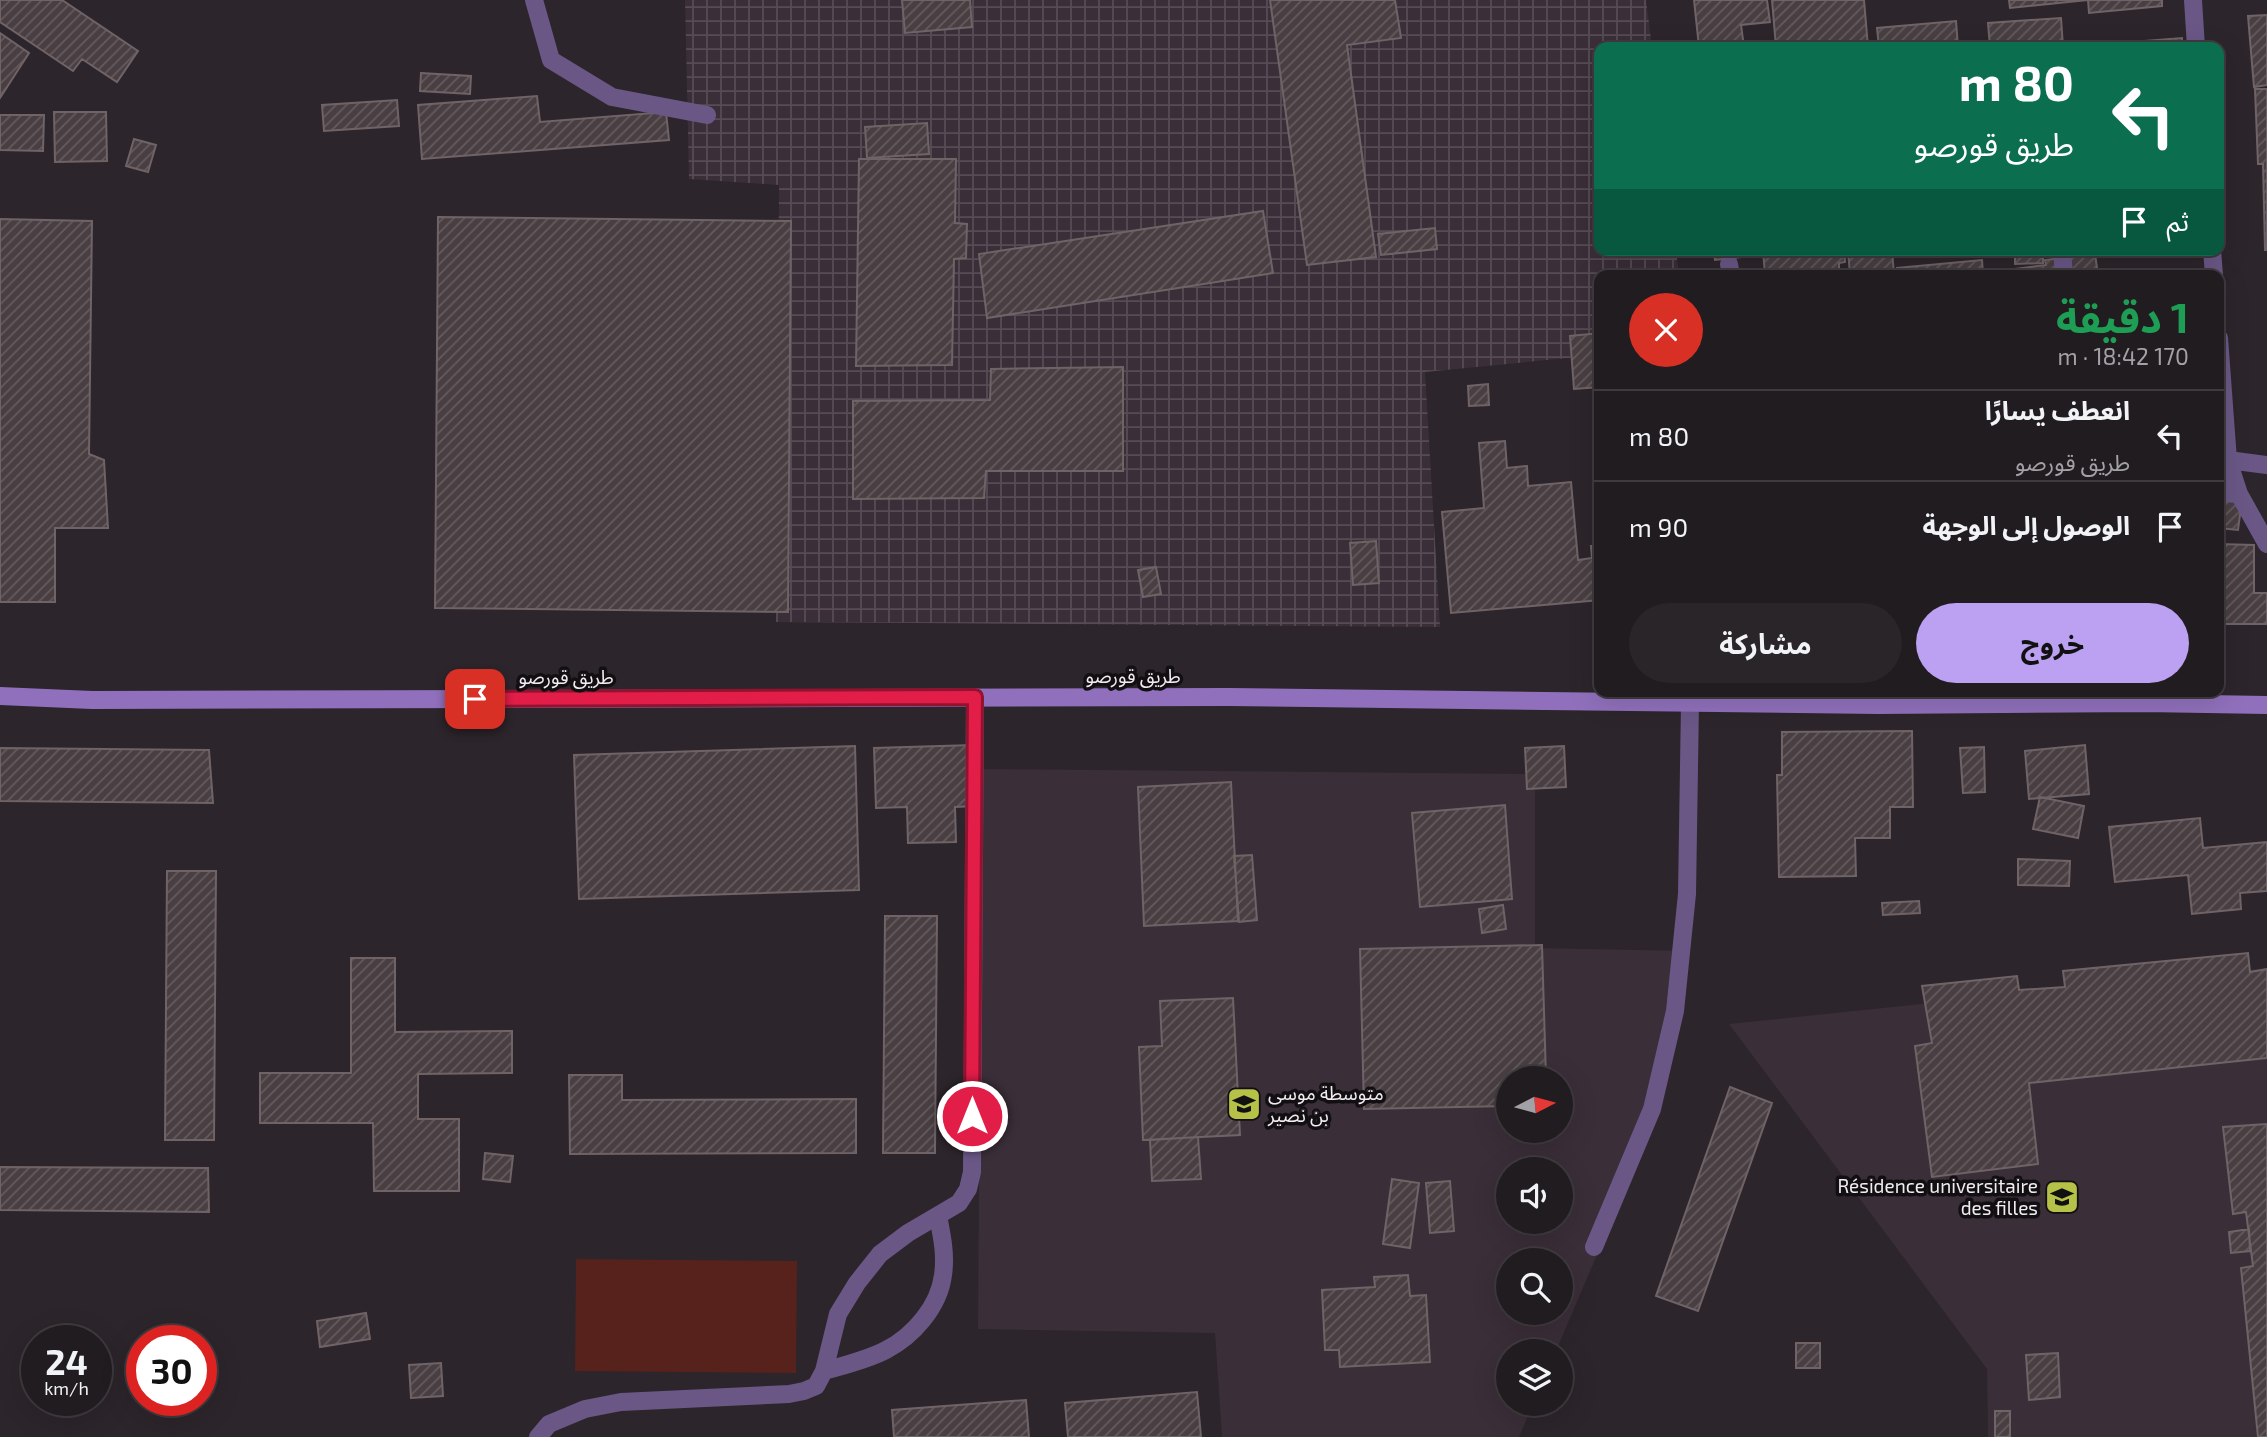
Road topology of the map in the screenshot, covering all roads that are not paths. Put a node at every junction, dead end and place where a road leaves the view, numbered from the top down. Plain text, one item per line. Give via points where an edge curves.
1 (534, 0) edge
2 (2193, 0) edge
3 (2196, 42) edge
4 (707, 115) dead end
5 (2224, 406) edge
6 (2228, 460) junction
7 (2267, 465) edge
8 (2224, 493) edge
9 (2239, 494) junction
10 (2267, 544) edge
11 (0, 696) edge
12 (975, 697) junction
13 (1786, 698) edge
14 (1881, 698) edge
15 (1690, 703) junction
16 (2267, 705) edge
17 (937, 1216) junction
18 (1594, 1247) dead end
19 (824, 1371) junction
20 (538, 1437) edge

1 - 4 street via 551,60 612,97
2 - 3 street
5 - 6 street
6 - 7 street
6 - 9 street
8 - 9 street
9 - 10 street
11 - 12 main road, طريق قورصو
12 - 15 main road, طريق قورصو
12 - 17 street via 972,1172 959,1203
13 - 14 main road, طريق قورصو
13 - 15 main road, طريق قورصو
14 - 16 main road, طريق قورصو
15 - 18 street via 1687,894 1675,1011 1652,1109
17 - 19 street via 880,1254 857,1283 838,1314
17 - 19 street via 944,1246 943,1276 937,1298 924,1318 886,1350
19 - 20 street via 816,1386 797,1392 621,1402 585,1409 549,1424

